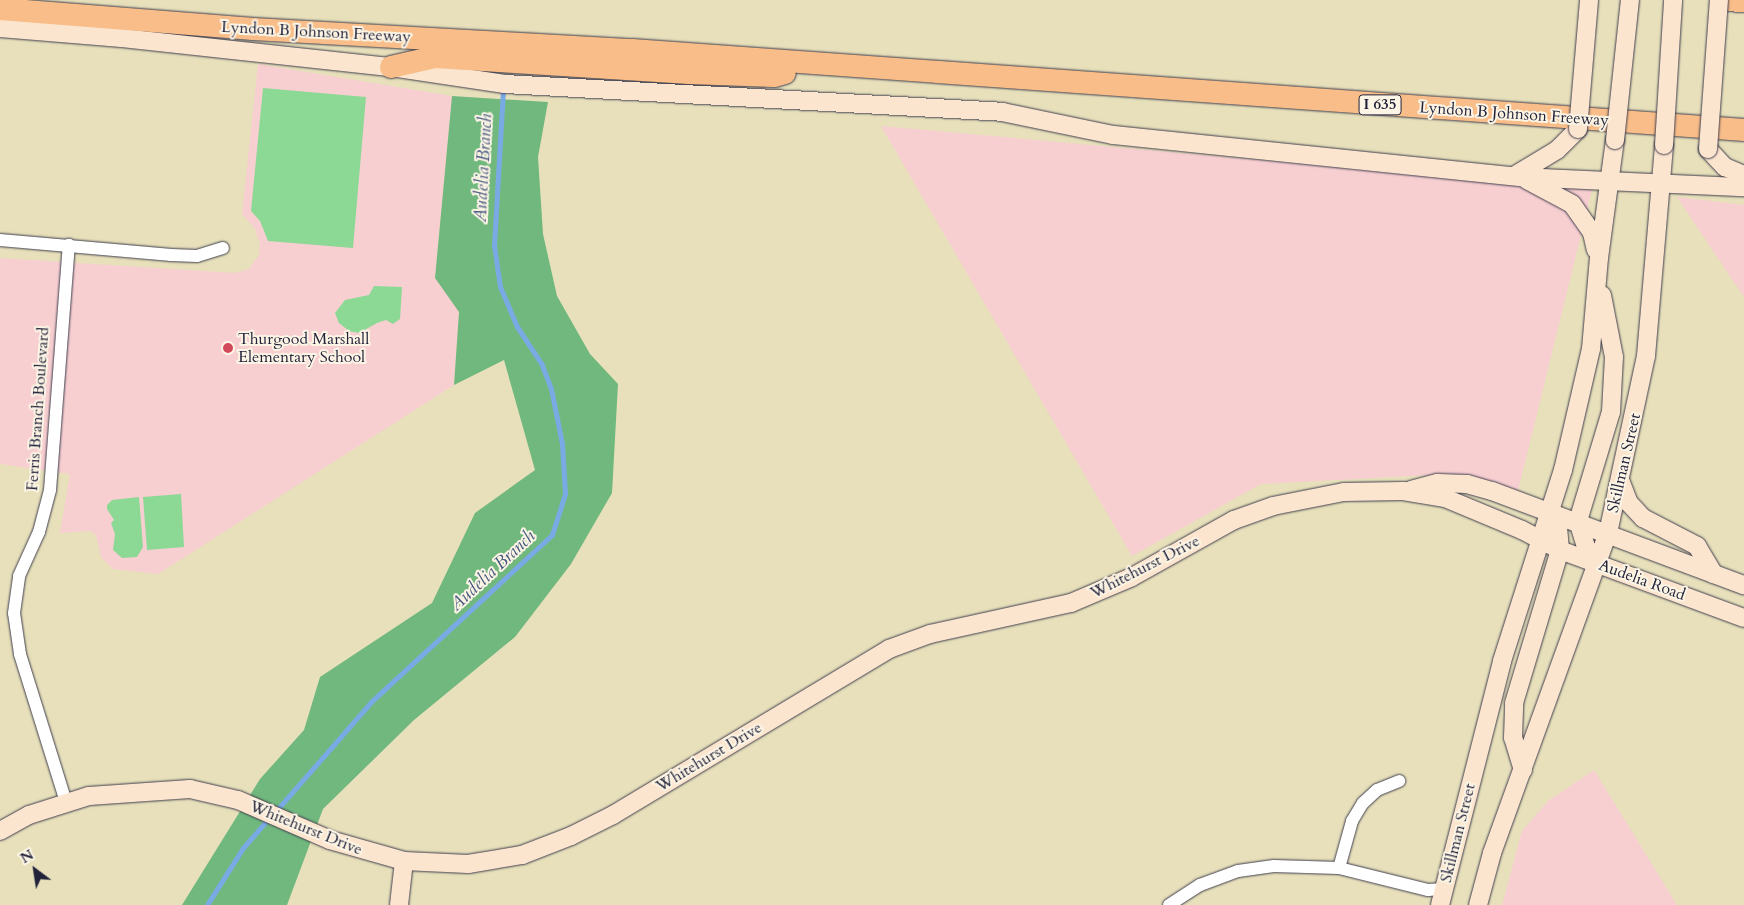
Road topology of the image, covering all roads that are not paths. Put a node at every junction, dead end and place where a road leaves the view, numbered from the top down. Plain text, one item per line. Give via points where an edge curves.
1 (1589, 0) edge
2 (1630, 0) edge
3 (1673, 0) edge
4 (1719, 0) edge
5 (1725, 0) edge
6 (1744, 1) edge
7 (0, 9) edge
8 (0, 28) edge
9 (812, 64) junction
10 (391, 67) junction
11 (1744, 130) edge
12 (1744, 175) edge
13 (1517, 176) junction
14 (1610, 182) junction
15 (1661, 185) junction
16 (1744, 187) edge
17 (0, 240) edge
18 (68, 245) junction
19 (223, 248) dead end
20 (1599, 258) junction
21 (1599, 283) junction
22 (1620, 480) junction
23 (1404, 491) junction
24 (1549, 510) junction
25 (1578, 521) junction
26 (1608, 532) junction
27 (1541, 539) junction
28 (1560, 550) junction
29 (1597, 564) junction
30 (1714, 574) junction
31 (1744, 585) edge
32 (1744, 618) edge
33 (1523, 770) junction
34 (1399, 781) dead end
35 (66, 802) junction
36 (0, 831) edge
37 (404, 861) junction
38 (1339, 868) junction
39 (1442, 897) edge
40 (399, 905) edge
41 (1169, 905) edge
42 (1478, 905) edge

1 - 13 main road, bridge via 1578,129 1557,150
2 - 14 main road, Skillman Street, bridge
3 - 15 main road, Skillman Street, bridge
4 - 12 main road, bridge via 1708,149 1725,167
5 - 6 highway
7 - 9 highway, Lyndon B Johnson Freeway via 254,29 632,50
8 - 10 main road
9 - 10 highway via 774,76 435,57
9 - 11 highway, Lyndon B Johnson Freeway / I 635
10 - 13 main road via 505,84 624,93 1002,112 1113,135
13 - 14 main road
13 - 20 main road via 1572,204 1592,233
14 - 15 main road
14 - 20 main road, Skillman Street
15 - 16 main road
15 - 22 main road, Skillman Street via 1646,356
17 - 18 street
18 - 19 street via 197,256
18 - 35 street, Ferris Branch Boulevard via 50,490 39,532 19,576 14,613 20,654
20 - 21 main road, Skillman Street
21 - 24 main road, Skillman Street via 1591,349 1563,470
21 - 25 main road via 1614,357 1611,412
22 - 26 main road, Skillman Street
22 - 30 main road via 1629,503 1643,518 1697,546
23 - 24 main road, Whitehurst Drive via 1438,483 1467,484
23 - 27 main road, Whitehurst Drive via 1445,498
23 - 37 main road, Whitehurst Drive via 1344,492 1273,506 1234,520 1132,577 1071,603 930,634 889,649 613,815 572,836 522,855 468,864
24 - 25 main road, Audelia Road
24 - 27 main road, Skillman Street
24 - 28 main road via 1558,528
25 - 26 main road, Audelia Road
25 - 29 main road via 1586,546
26 - 29 main road, Skillman Street
26 - 30 main road, Audelia Road
27 - 28 main road, Audelia Road
27 - 39 main road, Skillman Street via 1502,661
28 - 29 main road, Audelia Road
28 - 33 main road via 1514,703 1513,738
29 - 32 main road, Audelia Road
29 - 33 main road, Skillman Street
30 - 31 main road, Audelia Road
33 - 42 main road, Skillman Street via 1492,853
34 - 38 street via 1377,790 1362,803 1352,821
35 - 36 main road, Whitehurst Drive via 29,815
35 - 37 main road, Whitehurst Drive via 141,790 190,789 238,800 362,852
37 - 40 main road
38 - 39 street via 1428,890
38 - 41 street via 1274,866 1238,871 1200,885

